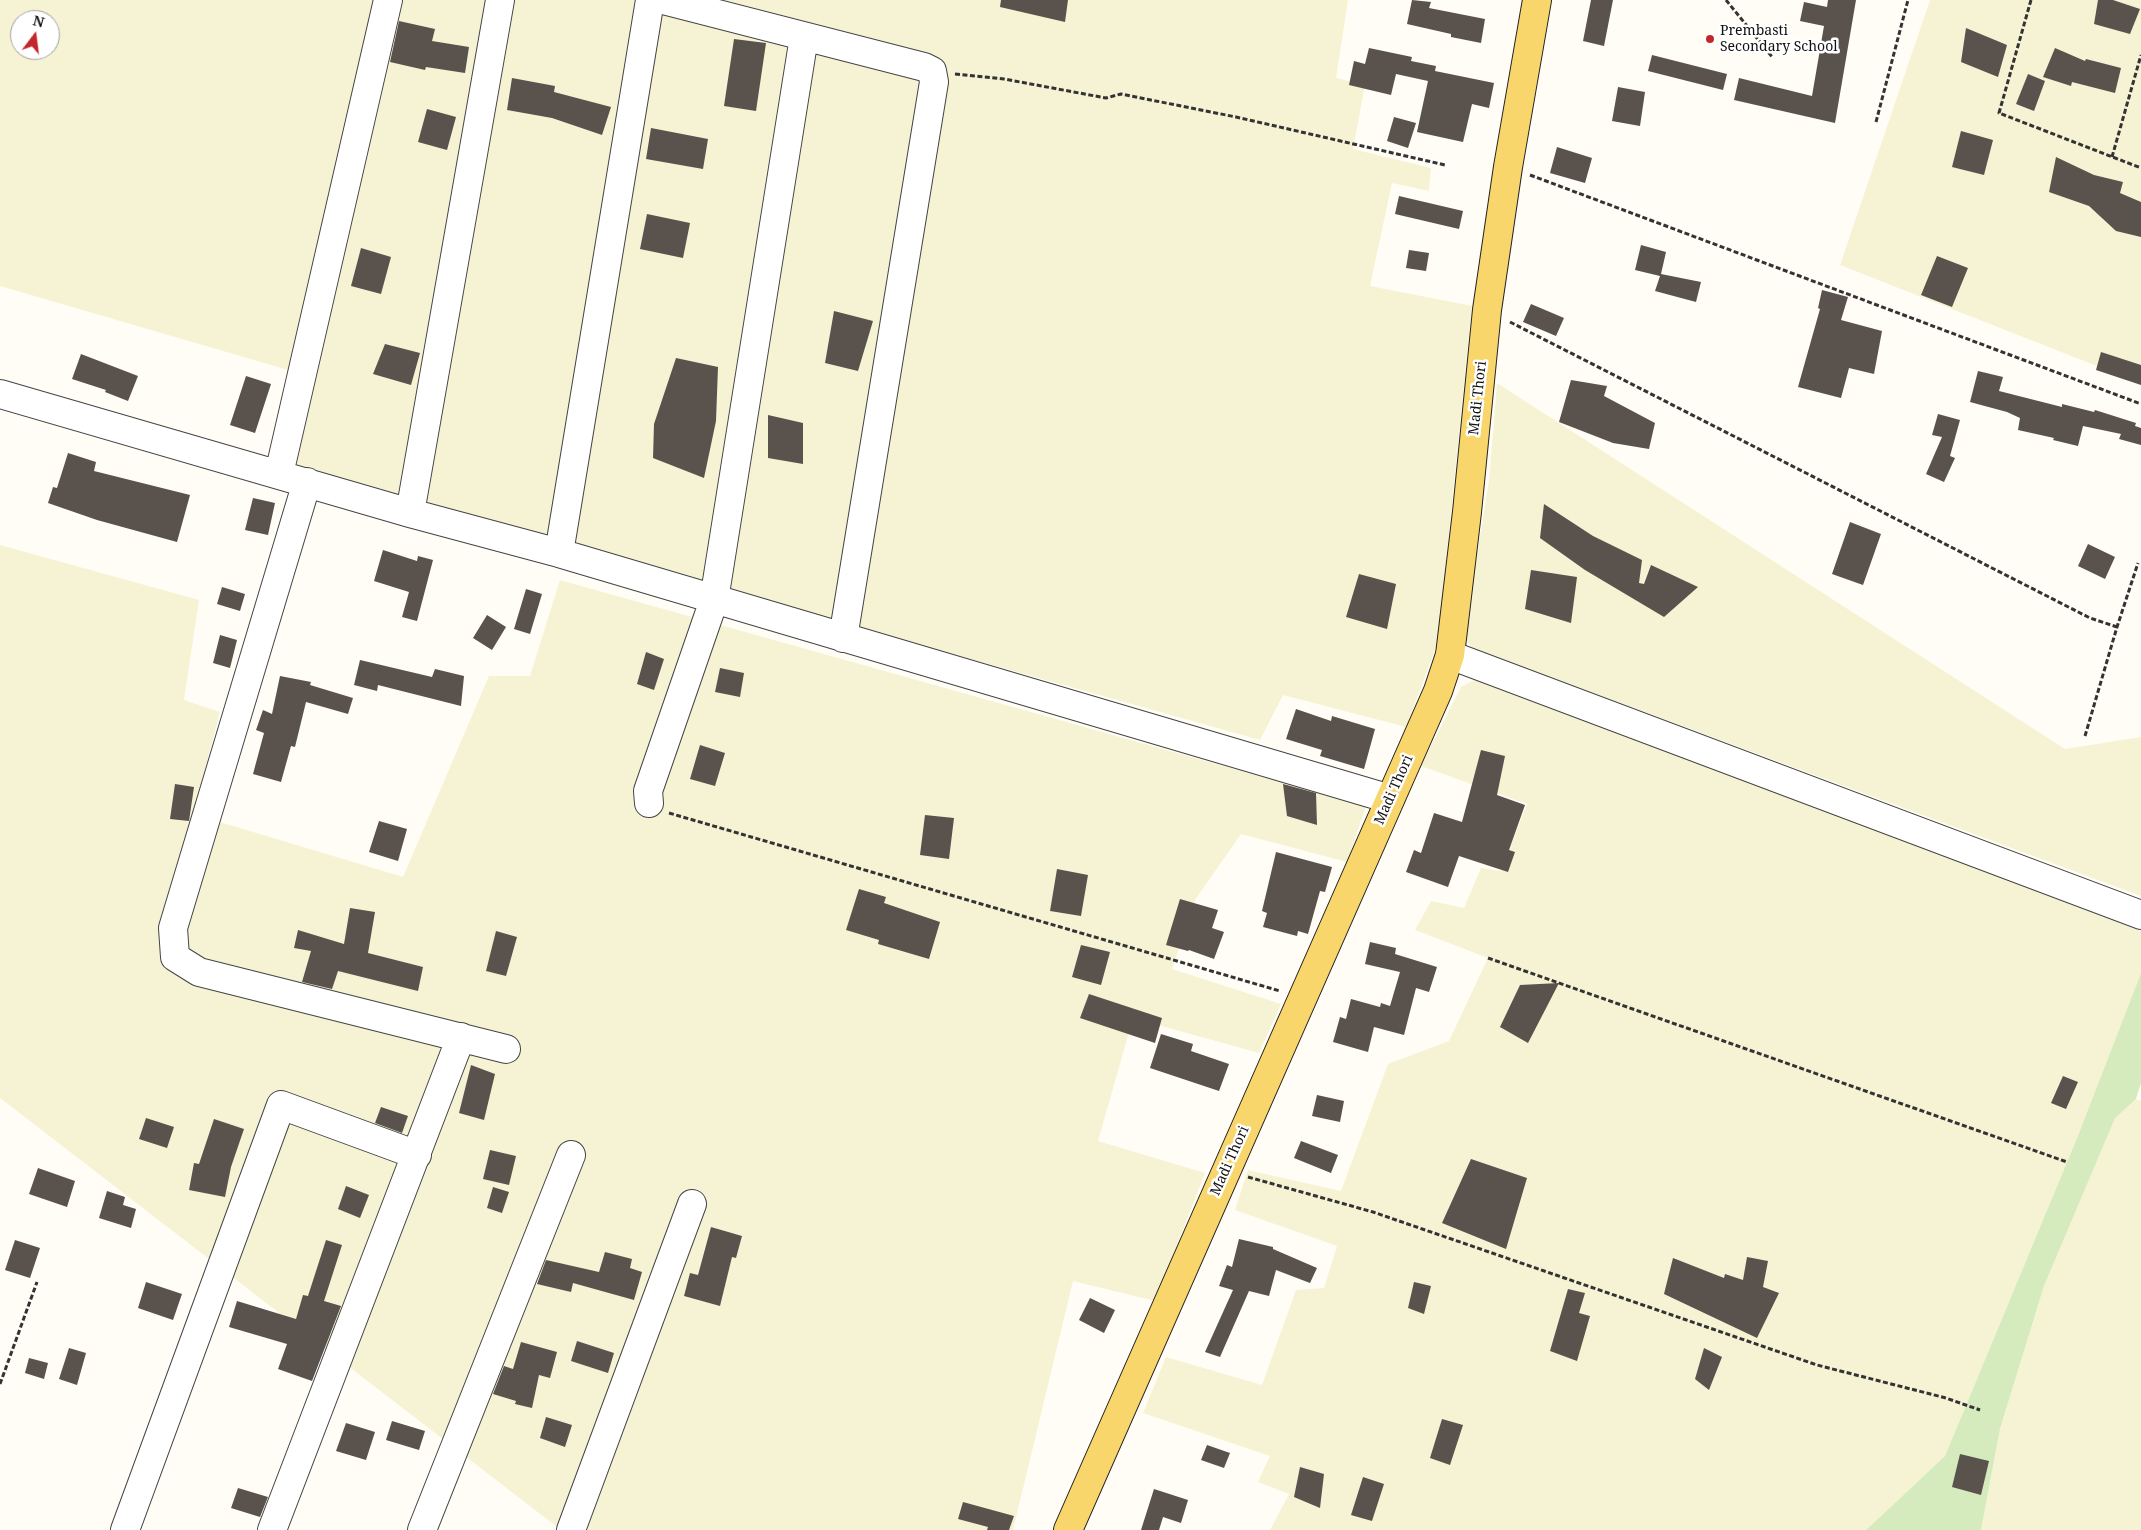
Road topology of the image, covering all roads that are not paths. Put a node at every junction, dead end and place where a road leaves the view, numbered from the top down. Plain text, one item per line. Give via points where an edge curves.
1 (388, 0) edge
2 (500, 0) edge
3 (650, 0) edge
4 (664, 0) edge
5 (1537, 0) edge
6 (804, 36) junction
7 (0, 394) edge
8 (279, 474) junction
9 (306, 482) junction
10 (410, 513) junction
11 (559, 553) junction
12 (714, 600) junction
13 (844, 638) junction
14 (1450, 655) junction
15 (1390, 799) junction
16 (649, 802) road end
17 (2141, 915) edge
18 (461, 1037) junction
19 (506, 1049) dead end
20 (417, 1155) junction
21 (571, 1155) dead end
22 (692, 1204) dead end
23 (125, 1530) edge
24 (272, 1530) edge
25 (422, 1530) edge
26 (571, 1530) edge
27 (1068, 1530) edge

1 - 8 street
2 - 10 street
3 - 11 street
4 - 6 street
5 - 14 main road, Madi Thori via 1487,310
6 - 12 street
6 - 13 street via 924,67 932,71 934,82
7 - 8 street
8 - 9 street
9 - 10 street
9 - 18 street via 173,928 175,957 199,972
10 - 11 street
11 - 12 street
12 - 13 street
12 - 16 street via 648,791
13 - 15 street
14 - 15 main road, Madi Thori via 1438,691
14 - 17 street
15 - 27 main road, Madi Thori
18 - 19 street
18 - 20 street
20 - 23 street via 281,1105
20 - 24 street
21 - 25 street
22 - 26 street

